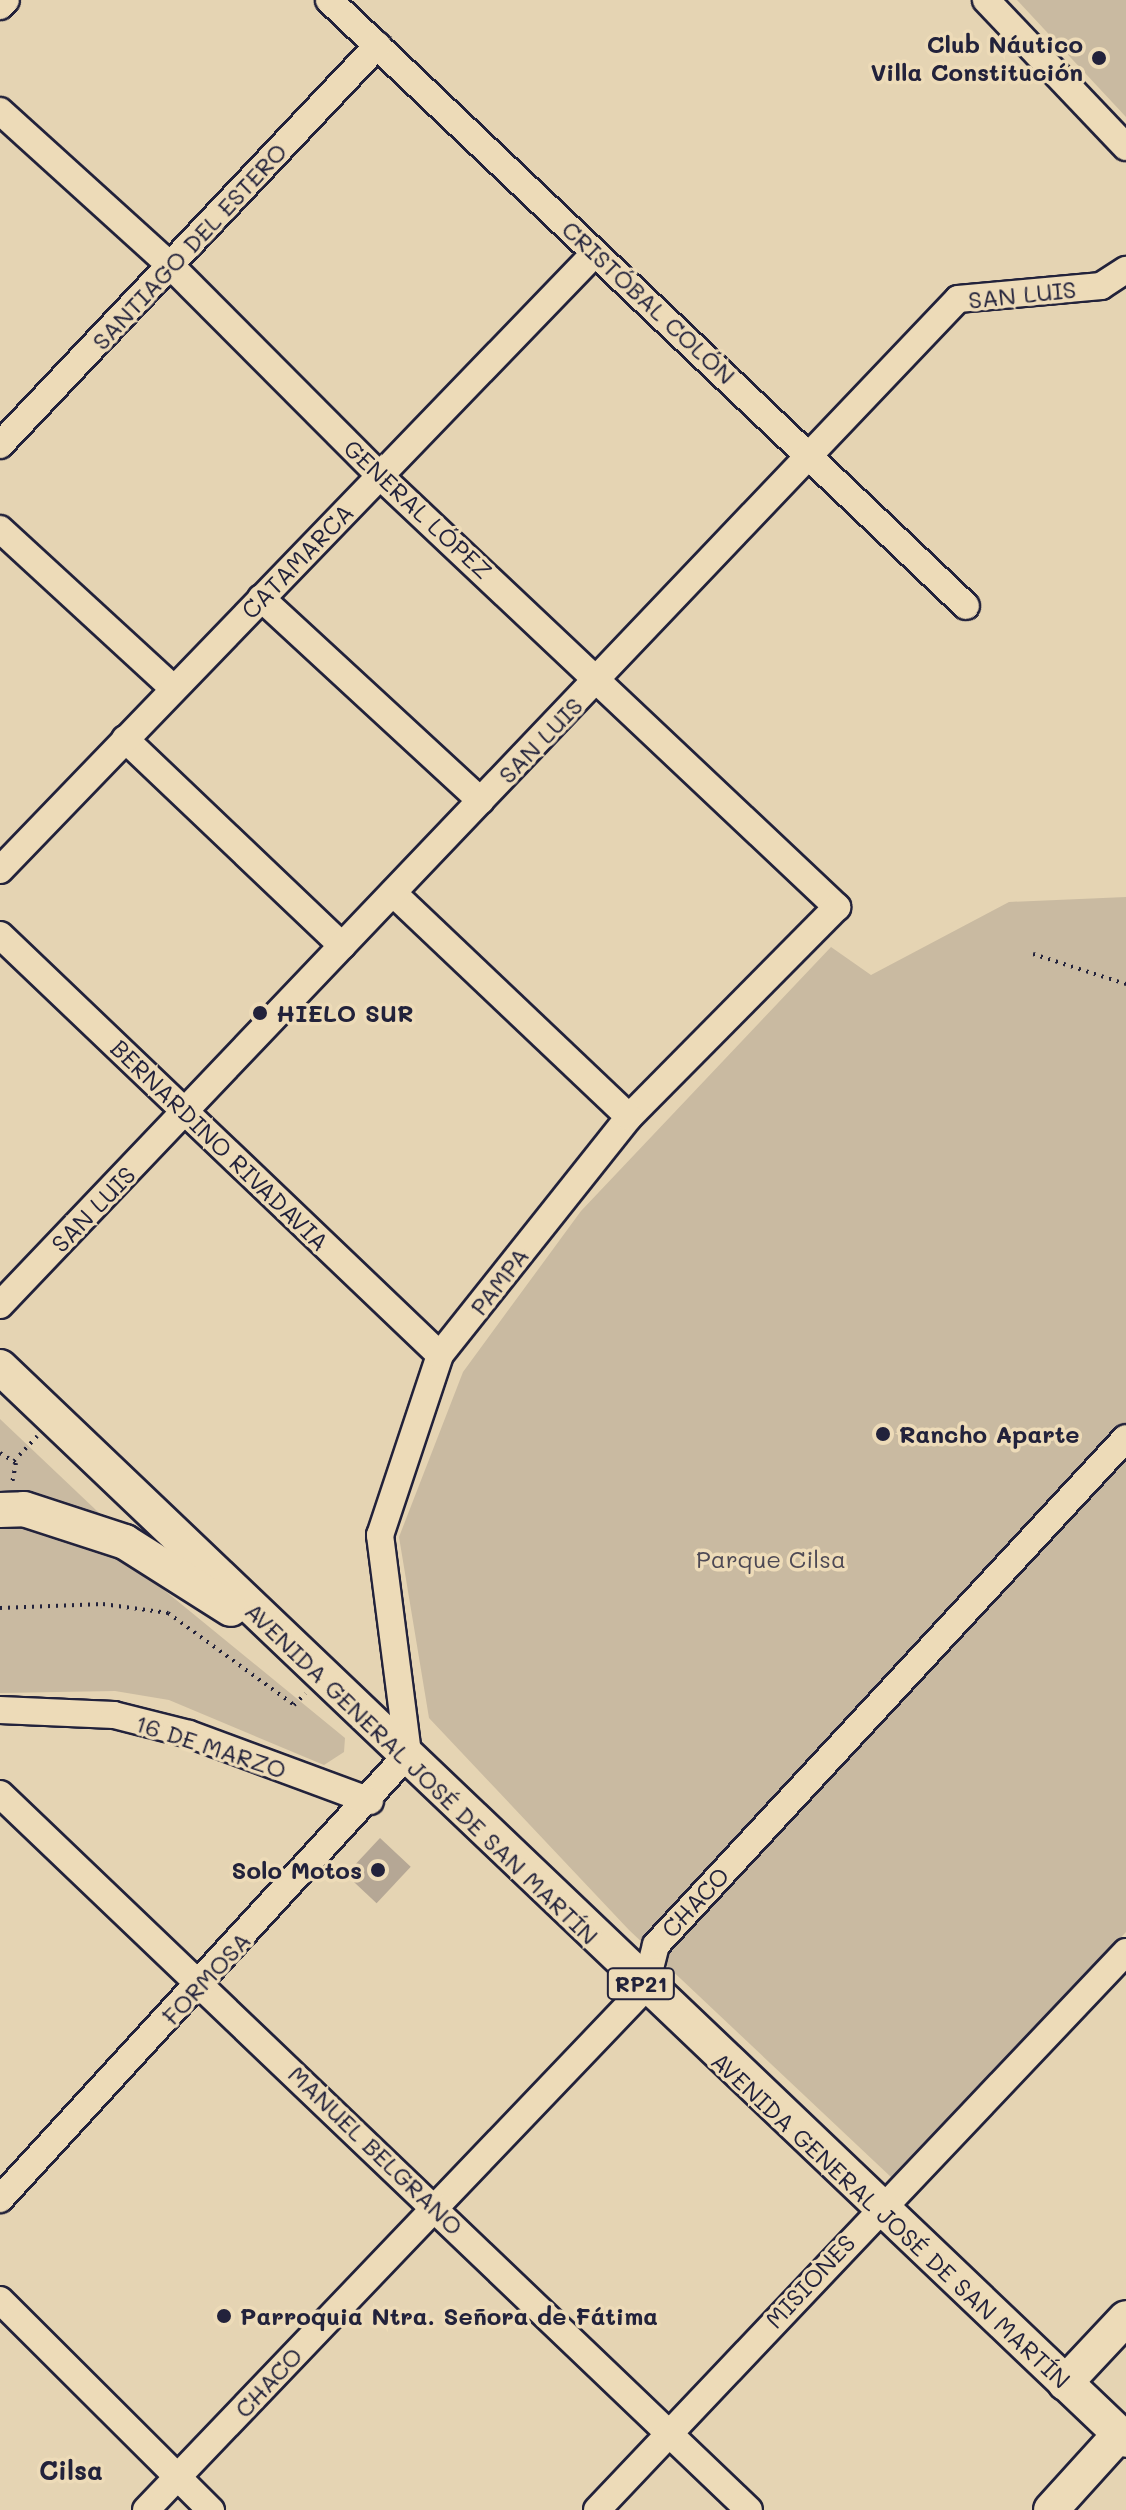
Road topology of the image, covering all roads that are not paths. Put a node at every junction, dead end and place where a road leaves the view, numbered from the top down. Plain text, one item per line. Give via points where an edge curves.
1 (6, 0) edge
2 (329, 0) edge
3 (986, 0) edge
4 (0, 6) edge
5 (378, 45) junction
6 (0, 111) edge
7 (1126, 147) edge
8 (595, 253) junction
9 (171, 266) junction
10 (1126, 270) edge
11 (0, 445) edge
12 (809, 453) junction
13 (379, 475) junction
14 (0, 529) edge
15 (261, 598) junction
16 (966, 606) dead end
17 (599, 678) junction
18 (173, 688) junction
19 (125, 739) junction
20 (481, 801) junction
21 (0, 870) edge
22 (393, 893) junction
23 (837, 907) joint
24 (0, 935) edge
25 (342, 946) junction
26 (187, 1112) junction
27 (629, 1117) junction
28 (0, 1305) edge
29 (440, 1355) junction
30 (2, 1372) edge
31 (1126, 1438) edge
32 (7, 1495) edge
33 (293, 1649) junction
34 (0, 1710) edge
35 (408, 1754) junction
36 (0, 1794) edge
37 (370, 1801) junction
38 (1126, 1952) edge
39 (202, 1983) junction
40 (645, 1988) junction
41 (0, 2199) edge
42 (434, 2206) junction
43 (877, 2209) junction
44 (0, 2300) edge
45 (1126, 2318) edge
46 (1065, 2383) junction
47 (669, 2434) junction
48 (1123, 2437) edge
49 (176, 2478) junction
50 (146, 2510) edge
51 (211, 2510) edge
52 (597, 2510) edge
53 (749, 2510) edge
54 (1051, 2510) edge

1 - 4 street
2 - 5 street, CRISTÓBAL COLÓN
3 - 7 street
5 - 8 street, CRISTÓBAL COLÓN
5 - 9 street, SANTIAGO DEL ESTERO
6 - 9 street, GENERAL LÓPEZ
8 - 12 street, CRISTÓBAL COLÓN
8 - 13 street, CATAMARCA
9 - 11 street, SANTIAGO DEL ESTERO
9 - 13 street, GENERAL LÓPEZ
10 - 12 street, SAN LUIS via 1101,286 958,299
12 - 16 street, CRISTÓBAL COLÓN
12 - 17 street, SAN LUIS
13 - 15 street, CATAMARCA
13 - 17 street, GENERAL LÓPEZ
14 - 18 street
15 - 18 street, CATAMARCA
15 - 20 street
17 - 20 street, SAN LUIS
17 - 23 street, GENERAL LÓPEZ
18 - 19 street, CATAMARCA
19 - 21 street, CATAMARCA
19 - 25 street
20 - 22 street, SAN LUIS
22 - 25 street, SAN LUIS
22 - 27 street
23 - 27 street, PAMPA
24 - 26 street, BERNARDINO RIVADAVIA
25 - 26 street, SAN LUIS
26 - 28 street, SAN LUIS
26 - 29 street, BERNARDINO RIVADAVIA
27 - 29 street, PAMPA
29 - 35 street, PAMPA via 380,1535
30 - 33 main road, AVENIDA GENERAL JOSÉ DE SAN MARTÍN / RP21
31 - 40 street, CHACO via 656,1945
32 - 33 main road via 24,1509 125,1542
33 - 35 main road, AVENIDA GENERAL JOSÉ DE SAN MARTÍN / RP21
34 - 37 street, 16 DE MARZO via 114,1715 189,1734
35 - 37 street, FORMOSA
35 - 40 main road, AVENIDA GENERAL JOSÉ DE SAN MARTÍN / RP21
36 - 39 street, MANUEL BELGRANO
37 - 39 street, FORMOSA
38 - 43 street, MISIONES
39 - 41 street, FORMOSA
39 - 42 street, MANUEL BELGRANO
40 - 42 street, CHACO
40 - 43 main road, AVENIDA GENERAL JOSÉ DE SAN MARTÍN / RP21
42 - 47 street, MANUEL BELGRANO
42 - 49 street, CHACO
43 - 46 main road, AVENIDA GENERAL JOSÉ DE SAN MARTÍN / RP21
43 - 47 street, MISIONES
44 - 49 street
45 - 46 main road
46 - 48 main road, AVENIDA GENERAL JOSÉ DE SAN MARTÍN / RP21
47 - 52 street, MISIONES
47 - 53 street, MANUEL BELGRANO
48 - 54 main road
49 - 50 street, CHACO
49 - 51 street

